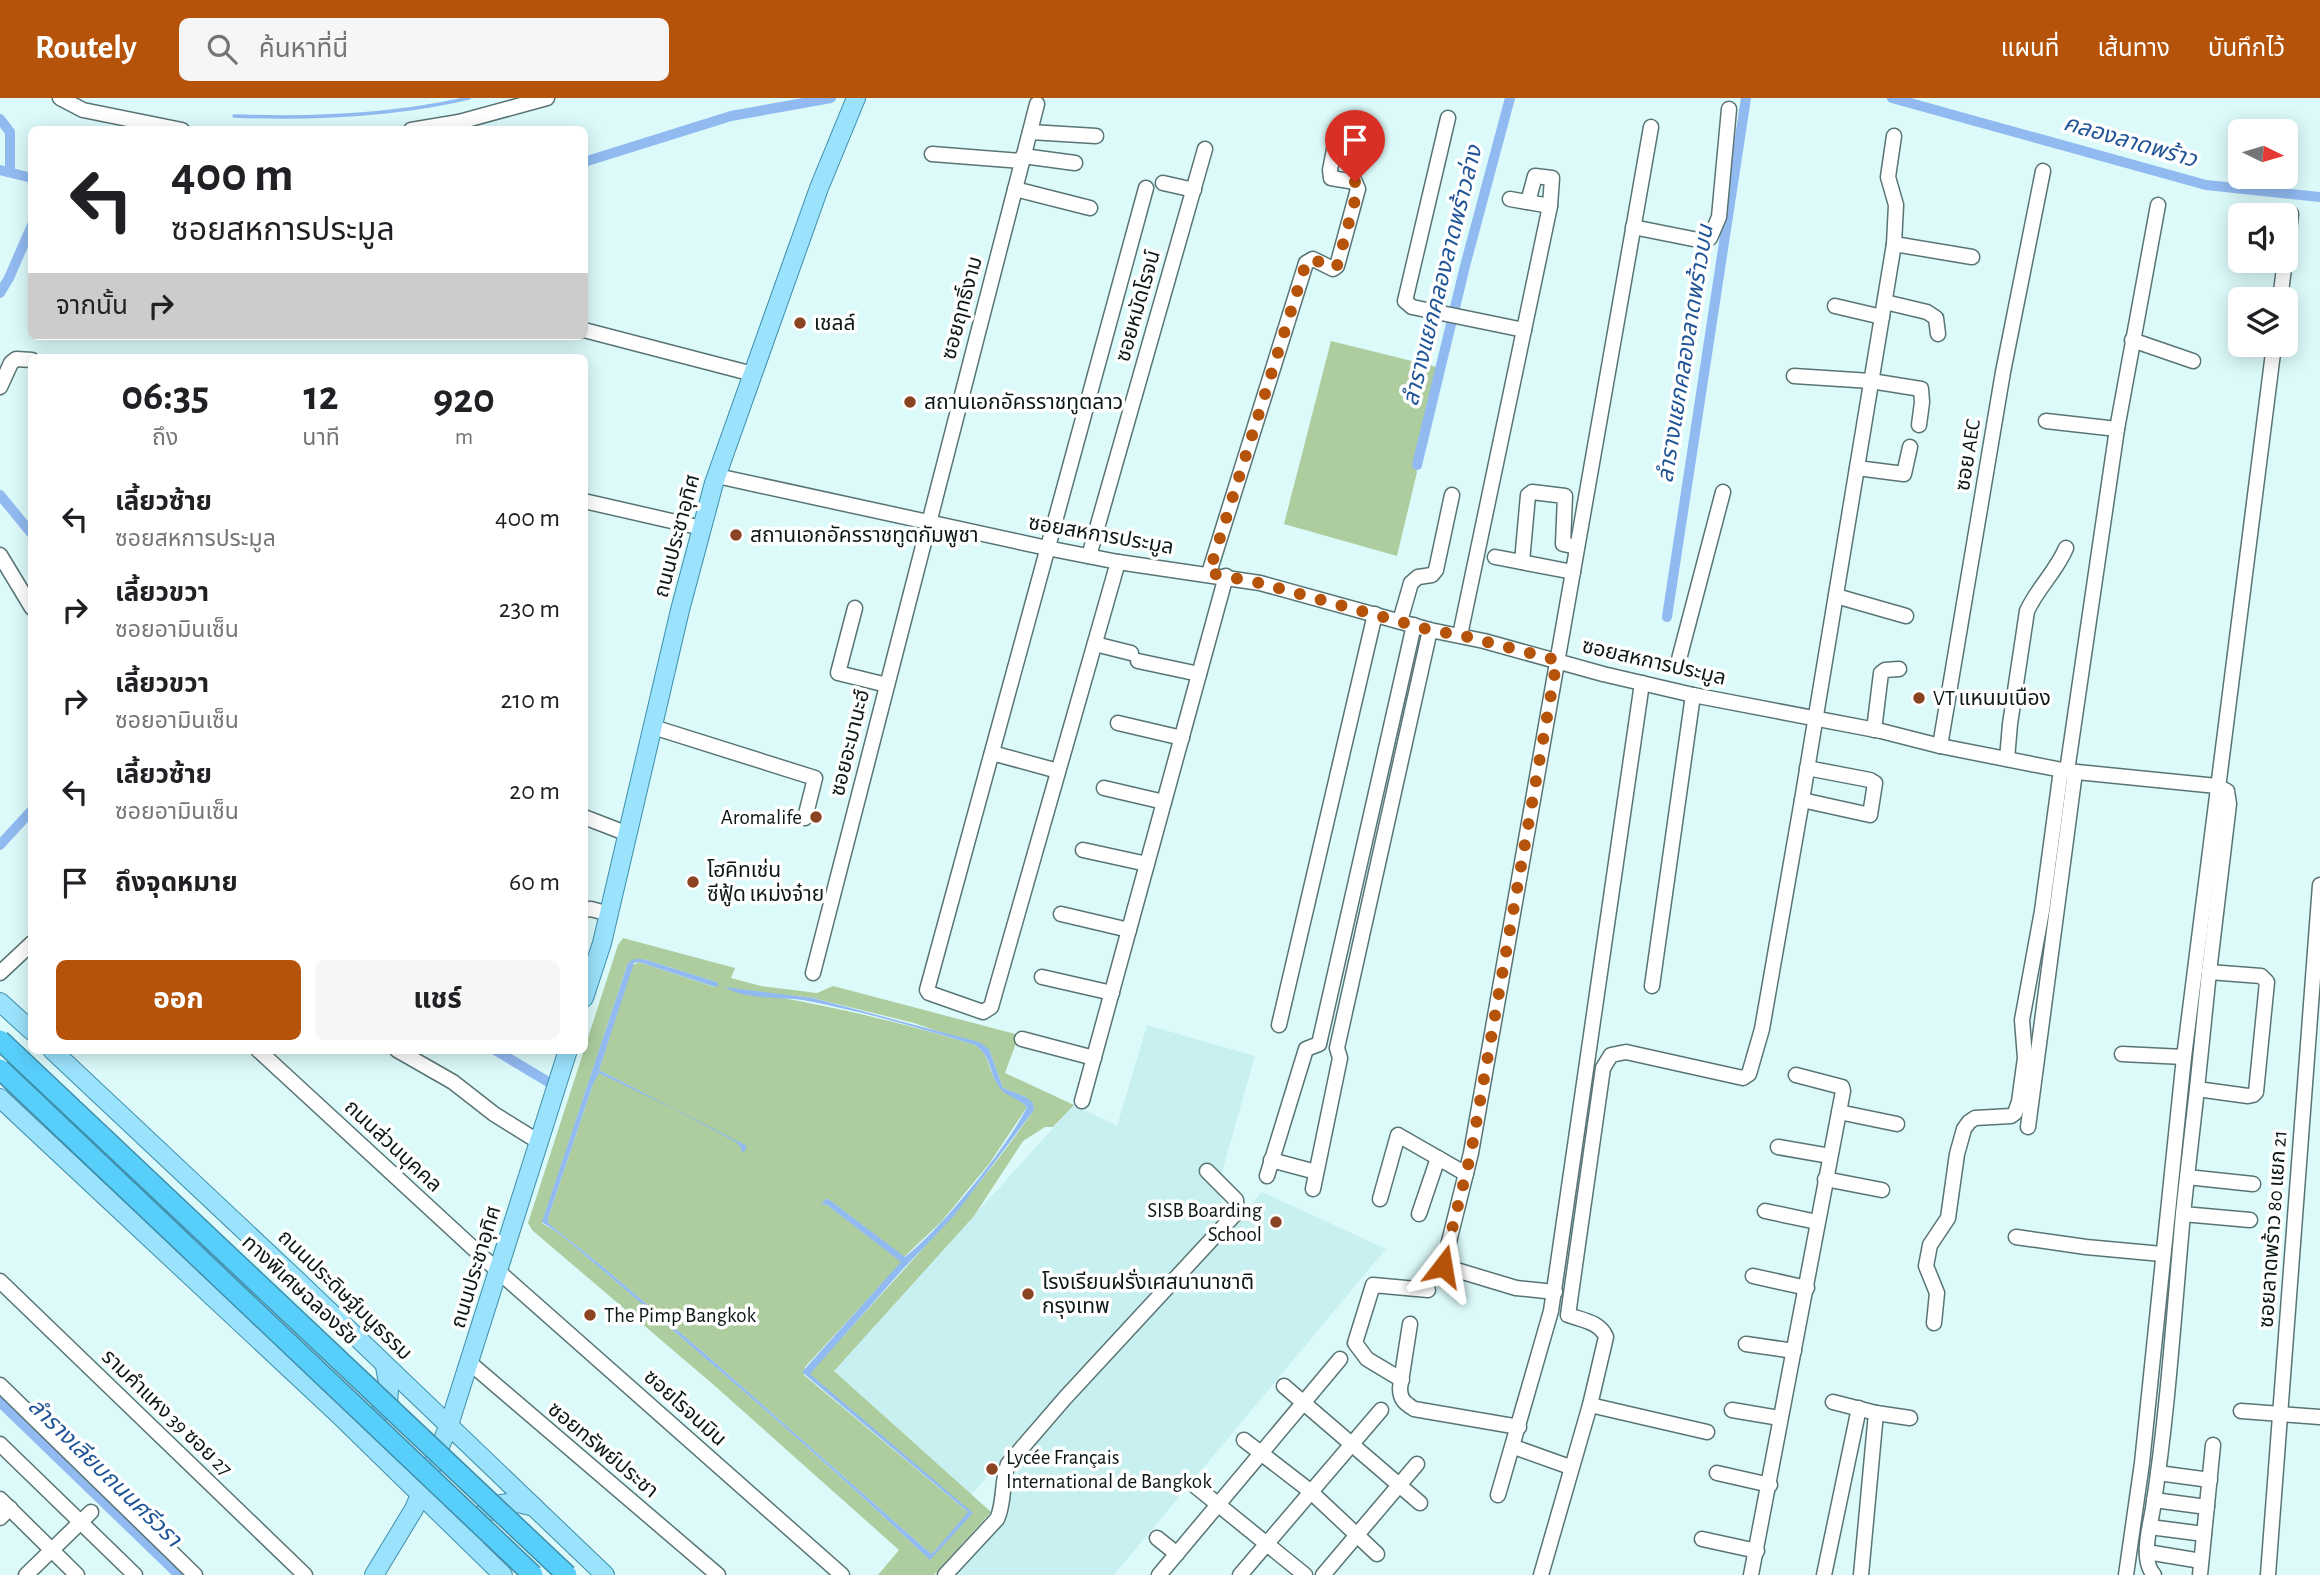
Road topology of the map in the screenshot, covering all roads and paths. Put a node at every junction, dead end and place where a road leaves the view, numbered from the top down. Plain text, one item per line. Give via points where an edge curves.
1 (60, 98) edge
2 (547, 98) edge
3 (856, 98) edge
4 (1037, 104) dead end
5 (1729, 109) dead end
6 (1448, 118) dead end
7 (162, 126) edge
8 (435, 126) edge
9 (1651, 127) dead end
10 (1030, 132) junction
11 (1337, 134) dead end
12 (1096, 136) dead end
13 (1894, 136) dead end
14 (1205, 149) dead end
15 (932, 154) dead end
16 (1022, 158) junction
17 (1075, 163) dead end
18 (2043, 171) dead end
19 (1163, 183) dead end
20 (1146, 188) dead end
21 (1015, 189) junction
22 (1194, 190) junction
23 (1510, 199) dead end
24 (1528, 202) junction
25 (2158, 205) dead end
26 (1550, 206) junction
27 (1090, 208) dead end
28 (1633, 227) junction
29 (1894, 244) junction
30 (1972, 257) dead end
31 (1885, 302) junction
32 (1835, 306) dead end
33 (1882, 317) junction
34 (1524, 330) junction
35 (588, 331) edge
36 (1938, 334) dead end
37 (2132, 340) junction
38 (2272, 357) edge
39 (28, 360) edge
40 (2193, 361) dead end
41 (753, 374) junction
42 (1794, 376) dead end
43 (1871, 382) junction
44 (0, 387) edge
45 (2046, 421) dead end
46 (1919, 425) dead end
47 (2117, 429) junction
48 (1910, 447) dead end
49 (1857, 468) junction
50 (716, 476) junction
51 (1723, 492) dead end
52 (1451, 495) dead end
53 (588, 501) edge
54 (928, 523) junction
55 (702, 528) junction
56 (1577, 547) junction
57 (1047, 548) junction
58 (2066, 548) dead end
59 (0, 555) edge
60 (1089, 556) junction
61 (1494, 557) dead end
62 (1118, 562) junction
63 (1522, 562) junction
64 (1573, 572) junction
65 (1209, 573) junction
66 (1226, 576) junction
67 (1836, 596) junction
68 (28, 601) edge
69 (855, 608) dead end
70 (1375, 614) junction
71 (1906, 616) dead end
72 (1407, 623) junction
73 (1430, 630) junction
74 (1460, 635) junction
75 (1095, 644) junction
76 (1557, 660) junction
77 (1678, 663) dead end
78 (1899, 669) dead end
79 (1199, 674) junction
80 (1643, 683) junction
81 (887, 685) junction
82 (1400, 685) junction
83 (1417, 688) junction
84 (1693, 695) junction
85 (1816, 718) junction
86 (1118, 723) dead end
87 (653, 727) junction
88 (1874, 730) junction
89 (1182, 738) junction
90 (1940, 746) junction
91 (992, 752) junction
92 (2007, 759) junction
93 (1807, 768) junction
94 (1381, 769) junction
95 (1058, 771) junction
96 (2068, 771) junction
97 (1397, 772) junction
98 (2217, 786) junction
99 (1104, 788) dead end
100 (1802, 800) junction
101 (1164, 802) junction
102 (805, 818) dead end
103 (588, 819) edge
104 (628, 834) junction
105 (1083, 850) dead end
106 (1147, 864) junction
107 (2320, 885) edge
108 (588, 909) edge
109 (609, 914) junction
110 (1061, 915) dead end
111 (1348, 915) junction
112 (1366, 917) junction
113 (1129, 930) junction
114 (28, 947) edge
115 (2209, 972) junction
116 (0, 973) edge
117 (813, 973) dead end
118 (1042, 977) dead end
119 (588, 985) edge
120 (1651, 986) dead end
121 (1112, 993) junction
122 (0, 1002) edge
123 (2315, 1011) edge
124 (1279, 1025) dead end
125 (28, 1027) edge
126 (1022, 1039) dead end
127 (0, 1040) edge
128 (1318, 1044) junction
129 (1337, 1048) junction
130 (55, 1054) edge
131 (262, 1054) edge
132 (404, 1054) edge
133 (567, 1054) edge
134 (2122, 1054) dead end
135 (2184, 1057) junction
136 (1094, 1058) junction
137 (0, 1069) edge
138 (1796, 1075) dead end
139 (2197, 1088) junction
140 (0, 1098) edge
141 (1082, 1101) dead end
142 (1839, 1112) junction
143 (1897, 1124) dead end
144 (2028, 1127) dead end
145 (539, 1142) junction
146 (1778, 1147) dead end
147 (1830, 1156) junction
148 (1438, 1158) junction
149 (1271, 1160) junction
150 (1207, 1171) dead end
151 (1316, 1172) junction
152 (1466, 1174) junction
153 (1267, 1176) dead end
154 (2187, 1177) junction
155 (1825, 1179) junction
156 (2253, 1184) dead end
157 (1312, 1189) dead end
158 (1882, 1190) dead end
159 (1380, 1199) dead end
160 (1765, 1211) dead end
161 (1419, 1214) dead end
162 (2183, 1214) junction
163 (2250, 1220) dead end
164 (1816, 1222) junction
165 (2016, 1237) dead end
166 (2162, 1255) junction
167 (499, 1272) junction
168 (1753, 1276) dead end
169 (0, 1280) edge
170 (1807, 1287) junction
171 (1428, 1290) dead end
172 (1555, 1292) junction
173 (1551, 1311) junction
174 (1568, 1315) junction
175 (1934, 1323) dead end
176 (1410, 1324) dead end
177 (1746, 1344) dead end
178 (1794, 1351) junction
179 (1340, 1359) dead end
180 (470, 1363) junction
181 (385, 1366) junction
182 (1402, 1380) junction
183 (0, 1385) edge
184 (1284, 1386) dead end
185 (1833, 1402) dead end
186 (1304, 1403) junction
187 (1590, 1405) junction
188 (1858, 1408) junction
189 (1381, 1409) dead end
190 (1732, 1410) dead end
191 (2241, 1411) dead end
192 (1876, 1413) junction
193 (2281, 1414) junction
194 (339, 1415) junction
195 (2320, 1417) edge
196 (1780, 1418) junction
197 (1910, 1418) dead end
198 (449, 1425) junction
199 (1519, 1427) junction
200 (1707, 1432) dead end
201 (1244, 1440) dead end
202 (0, 1444) edge
203 (1350, 1445) junction
204 (2213, 1445) dead end
205 (1514, 1447) junction
206 (1262, 1452) junction
207 (1417, 1464) dead end
208 (1570, 1467) junction
209 (1717, 1473) dead end
210 (2158, 1473) junction
211 (2210, 1480) junction
212 (1194, 1485) dead end
213 (1399, 1485) junction
214 (1770, 1485) junction
215 (1310, 1491) junction
216 (420, 1494) junction
217 (1498, 1495) dead end
218 (2154, 1500) junction
219 (1219, 1503) junction
220 (1420, 1503) dead end
221 (534, 1507) junction
222 (2207, 1507) junction
223 (3, 1508) edge
224 (86, 1517) junction
225 (2150, 1527) junction
226 (1358, 1534) junction
227 (2204, 1534) junction
228 (1157, 1538) dead end
229 (1702, 1539) dead end
230 (1267, 1543) junction
231 (51, 1550) junction
232 (1757, 1551) junction
233 (2147, 1552) junction
234 (1177, 1554) junction
235 (1377, 1554) dead end
236 (489, 1562) junction
237 (2200, 1568) edge
238 (710, 1573) edge
239 (26, 1575) edge
240 (77, 1575) edge
241 (135, 1575) edge
242 (195, 1575) edge
243 (305, 1575) edge
244 (374, 1575) edge
245 (503, 1575) edge
246 (533, 1575) edge
247 (567, 1575) edge
248 (605, 1575) edge
249 (842, 1575) edge
250 (945, 1575) edge
251 (1159, 1575) edge
252 (1240, 1575) edge
253 (1304, 1575) edge
254 (1324, 1575) edge
255 (1541, 1575) edge
256 (1751, 1575) edge
257 (1824, 1575) edge
258 (1861, 1575) edge
259 (2126, 1575) edge
260 (2154, 1575) edge
261 (2268, 1575) edge

1 - 7 street via 83,110
2 - 8 street
3 - 41 main road, ถนนประชาอุทิศ
4 - 10 street, ซอยฤทธิ์งาม
5 - 28 street via 1719,217 1710,238 1703,241
6 - 34 street via 1404,299 1412,307
9 - 28 street
10 - 12 street
10 - 16 street, ซอยฤทธิ์งาม
11 - 65 street via 1331,178 1355,182 1358,189 1337,266 1313,259 1306,263
13 - 29 street via 1888,177 1896,205
14 - 22 street, ซอยหมัดโรจน์
15 - 16 street
16 - 17 street
16 - 21 street, ซอยฤทธิ์งาม
18 - 90 street, ซอย AEC via 2003,372
19 - 22 street
20 - 57 street
21 - 27 street
21 - 54 street, ซอยฤทธิ์งาม
22 - 60 street, ซอยหมัดโรจน์
23 - 24 street
24 - 26 street
24 - 26 street via 1534,177 1550,177
25 - 37 street
26 - 34 street
28 - 56 street
29 - 30 street
29 - 31 street
31 - 33 street
31 - 36 street via 1927,312 1936,318
32 - 33 street
33 - 43 street
34 - 74 street
35 - 41 street
37 - 40 street
37 - 47 street
38 - 98 street
39 - 44 street via 10,363
41 - 50 main road, ถนนประชาอุทิศ
42 - 43 street
43 - 46 street via 1921,389
43 - 49 street
45 - 47 street
47 - 96 street
48 - 49 street via 1904,474
49 - 67 street
50 - 54 street, ซอยสหการประมูล
50 - 55 main road, ถนนประชาอุทิศ
51 - 77 street
52 - 72 street via 1436,570 1410,583
53 - 55 street
54 - 57 street, ซอยสหการประมูล
54 - 81 street, ซอยอะมานะฮ์
55 - 87 main road, ถนนประชาอุทิศ
56 - 63 street via 1563,544 1565,496 1532,492 1528,495
56 - 64 street
57 - 60 street, ซอยสหการประมูล
57 - 91 street
58 - 92 street via 2027,611
59 - 68 street
60 - 62 street, ซอยสหการประมูล
61 - 63 street
62 - 65 street, ซอยสหการประมูล
62 - 75 street
63 - 64 street
64 - 76 street
65 - 66 street, ซอยสหการประมูล
66 - 70 street, ซอยสหการประมูล
66 - 79 street
67 - 71 street
67 - 85 street
69 - 81 street via 838,673
70 - 72 street, ซอยสหการประมูล
70 - 124 street
72 - 73 street, ซอยสหการประมูล
72 - 82 street
73 - 74 street, ซอยสหการประมูล
73 - 83 street
74 - 76 street, ซอยสหการประมูล
75 - 79 street
75 - 95 street
76 - 80 street, ซอยสหการประมูล
76 - 152 street
78 - 88 street via 1881,673
79 - 89 street
80 - 84 street, ซอยสหการประมูล
80 - 172 street
81 - 117 street, ซอยอะมานะฮ์
82 - 83 street
82 - 94 street
83 - 97 street
84 - 85 street, ซอยสหการประมูล
84 - 120 street
85 - 88 street, ซอยสหการประมูล
85 - 93 street
86 - 89 street
87 - 102 street via 816,778
87 - 104 main road, ถนนประชาอุทิศ
88 - 90 street, ซอยสหการประมูล
89 - 101 street
90 - 92 street, ซอยสหการประมูล
91 - 95 street
91 - 95 street via 927,991 983,1012 991,1007
92 - 96 street, ซอยสหการประมูล
93 - 100 street
93 - 100 street via 1870,780 1875,784 1874,800 1868,815
94 - 97 street
94 - 111 street
96 - 98 street, ซอยสหการประมูล
96 - 144 street
96 - 175 street via 2022,1020 2025,1058 2019,1102 2011,1116 1975,1118 1964,1129 1948,1218 1930,1245 1926,1266 1937,1293
97 - 112 street
98 - 115 street via 2227,791 2229,804
98 - 135 street
99 - 101 street
100 - 174 street via 1762,1029 1749,1074 1743,1078 1626,1052 1611,1055 1603,1068
101 - 106 street
103 - 104 street
104 - 109 main road, ถนนประชาอุทิศ
105 - 106 street
106 - 113 street
107 - 123 street, ซอยลาดพร้าว 80 แยก 21
108 - 109 street
109 - 119 main road, ถนนประชาอุทิศ
110 - 113 street
111 - 112 street
111 - 128 street
112 - 129 street
113 - 121 street
114 - 116 street
115 - 139 street
115 - 139 street via 2260,976 2267,982 2256,1092 2248,1096
118 - 121 street
121 - 136 street
122 - 125 main road
123 - 193 street, ซอยลาดพร้าว 80 แยก 21
126 - 136 street
127 - 247 highway, ทางพิเศษฉลองรัช, bridge
128 - 129 street
128 - 149 street via 1306,1049
129 - 151 street via 1340,1058
130 - 181 main road, ถนนประดิษฐ์มนูธรรม
131 - 167 street, ถนนส่วนบุคคล
132 - 145 street
133 - 145 main road, ถนนประชาอุทิศ
134 - 135 street
135 - 166 street
136 - 141 street
137 - 246 highway, bridge
138 - 142 street via 1842,1087
139 - 154 street
140 - 194 main road
142 - 143 street
142 - 147 street
145 - 167 main road, ถนนประชาอุทิศ
146 - 147 street
147 - 155 street
148 - 152 street
148 - 159 street via 1398,1135
148 - 161 street
149 - 151 street
149 - 153 street
150 - 250 street via 1236,1200 1237,1212 1008,1464 997,1519
151 - 157 street
152 - 172 street via 1443,1266 1516,1288
154 - 156 street
154 - 162 street
155 - 158 street
155 - 164 street
160 - 164 street
162 - 163 street
162 - 210 street
164 - 170 street
165 - 166 street
166 - 259 street
167 - 180 main road, ถนนประชาอุทิศ
167 - 249 street, ซอยโรจนมิน
168 - 170 street
169 - 243 street, รามคำแหง 39 ซอย 27
170 - 178 street
171 - 182 street via 1373,1285 1355,1343 1367,1359
172 - 173 street
173 - 174 street
173 - 199 street
174 - 187 street via 1597,1325 1606,1336
176 - 182 street
177 - 178 street
178 - 196 street
179 - 186 street
180 - 198 main road, ถนนประชาอุทิศ
180 - 238 street, ซอยทรัพย์ประชา
181 - 194 main road via 388,1404 374,1418 354,1420
181 - 198 main road, ถนนประดิษฐ์มนูธรรม
182 - 199 street via 1400,1398 1415,1409
183 - 242 street
184 - 186 street
185 - 188 street
186 - 203 street
186 - 206 street
187 - 200 street
187 - 208 street
188 - 192 street
188 - 257 street
189 - 203 street
190 - 196 street
191 - 193 street
192 - 197 street
192 - 258 street
193 - 195 street
193 - 261 street, ซอยลาดพร้าว 80 แยก 21
194 - 216 main road
196 - 214 street
198 - 216 main road, ถนนประชาอุทิศ
198 - 221 main road, ถนนประดิษฐ์มนูธรรม
199 - 205 street
201 - 206 street
202 - 224 street
203 - 213 street
203 - 215 street
204 - 211 street
205 - 208 street
205 - 217 street
206 - 215 street
206 - 219 street
207 - 213 street
208 - 255 street
209 - 214 street
210 - 211 street
210 - 218 street
211 - 222 street
212 - 219 street
213 - 220 street
213 - 226 street
214 - 232 street
215 - 226 street
215 - 230 street
216 - 236 main road
216 - 244 main road, ถนนประชาอุทิศ
218 - 222 street
218 - 225 street
219 - 230 street
219 - 234 street
221 - 236 main road via 502,1503 484,1513 479,1530
221 - 248 main road, ถนนประดิษฐ์มนูธรรม
222 - 227 street
223 - 231 street
224 - 231 street
224 - 241 street
225 - 227 street
225 - 233 street
226 - 235 street
226 - 254 street
227 - 237 street
228 - 234 street
229 - 232 street
230 - 252 street
230 - 253 street
231 - 239 street
231 - 240 street
232 - 256 street
233 - 237 street
233 - 260 street via 2148,1569
234 - 251 street
236 - 245 main road

